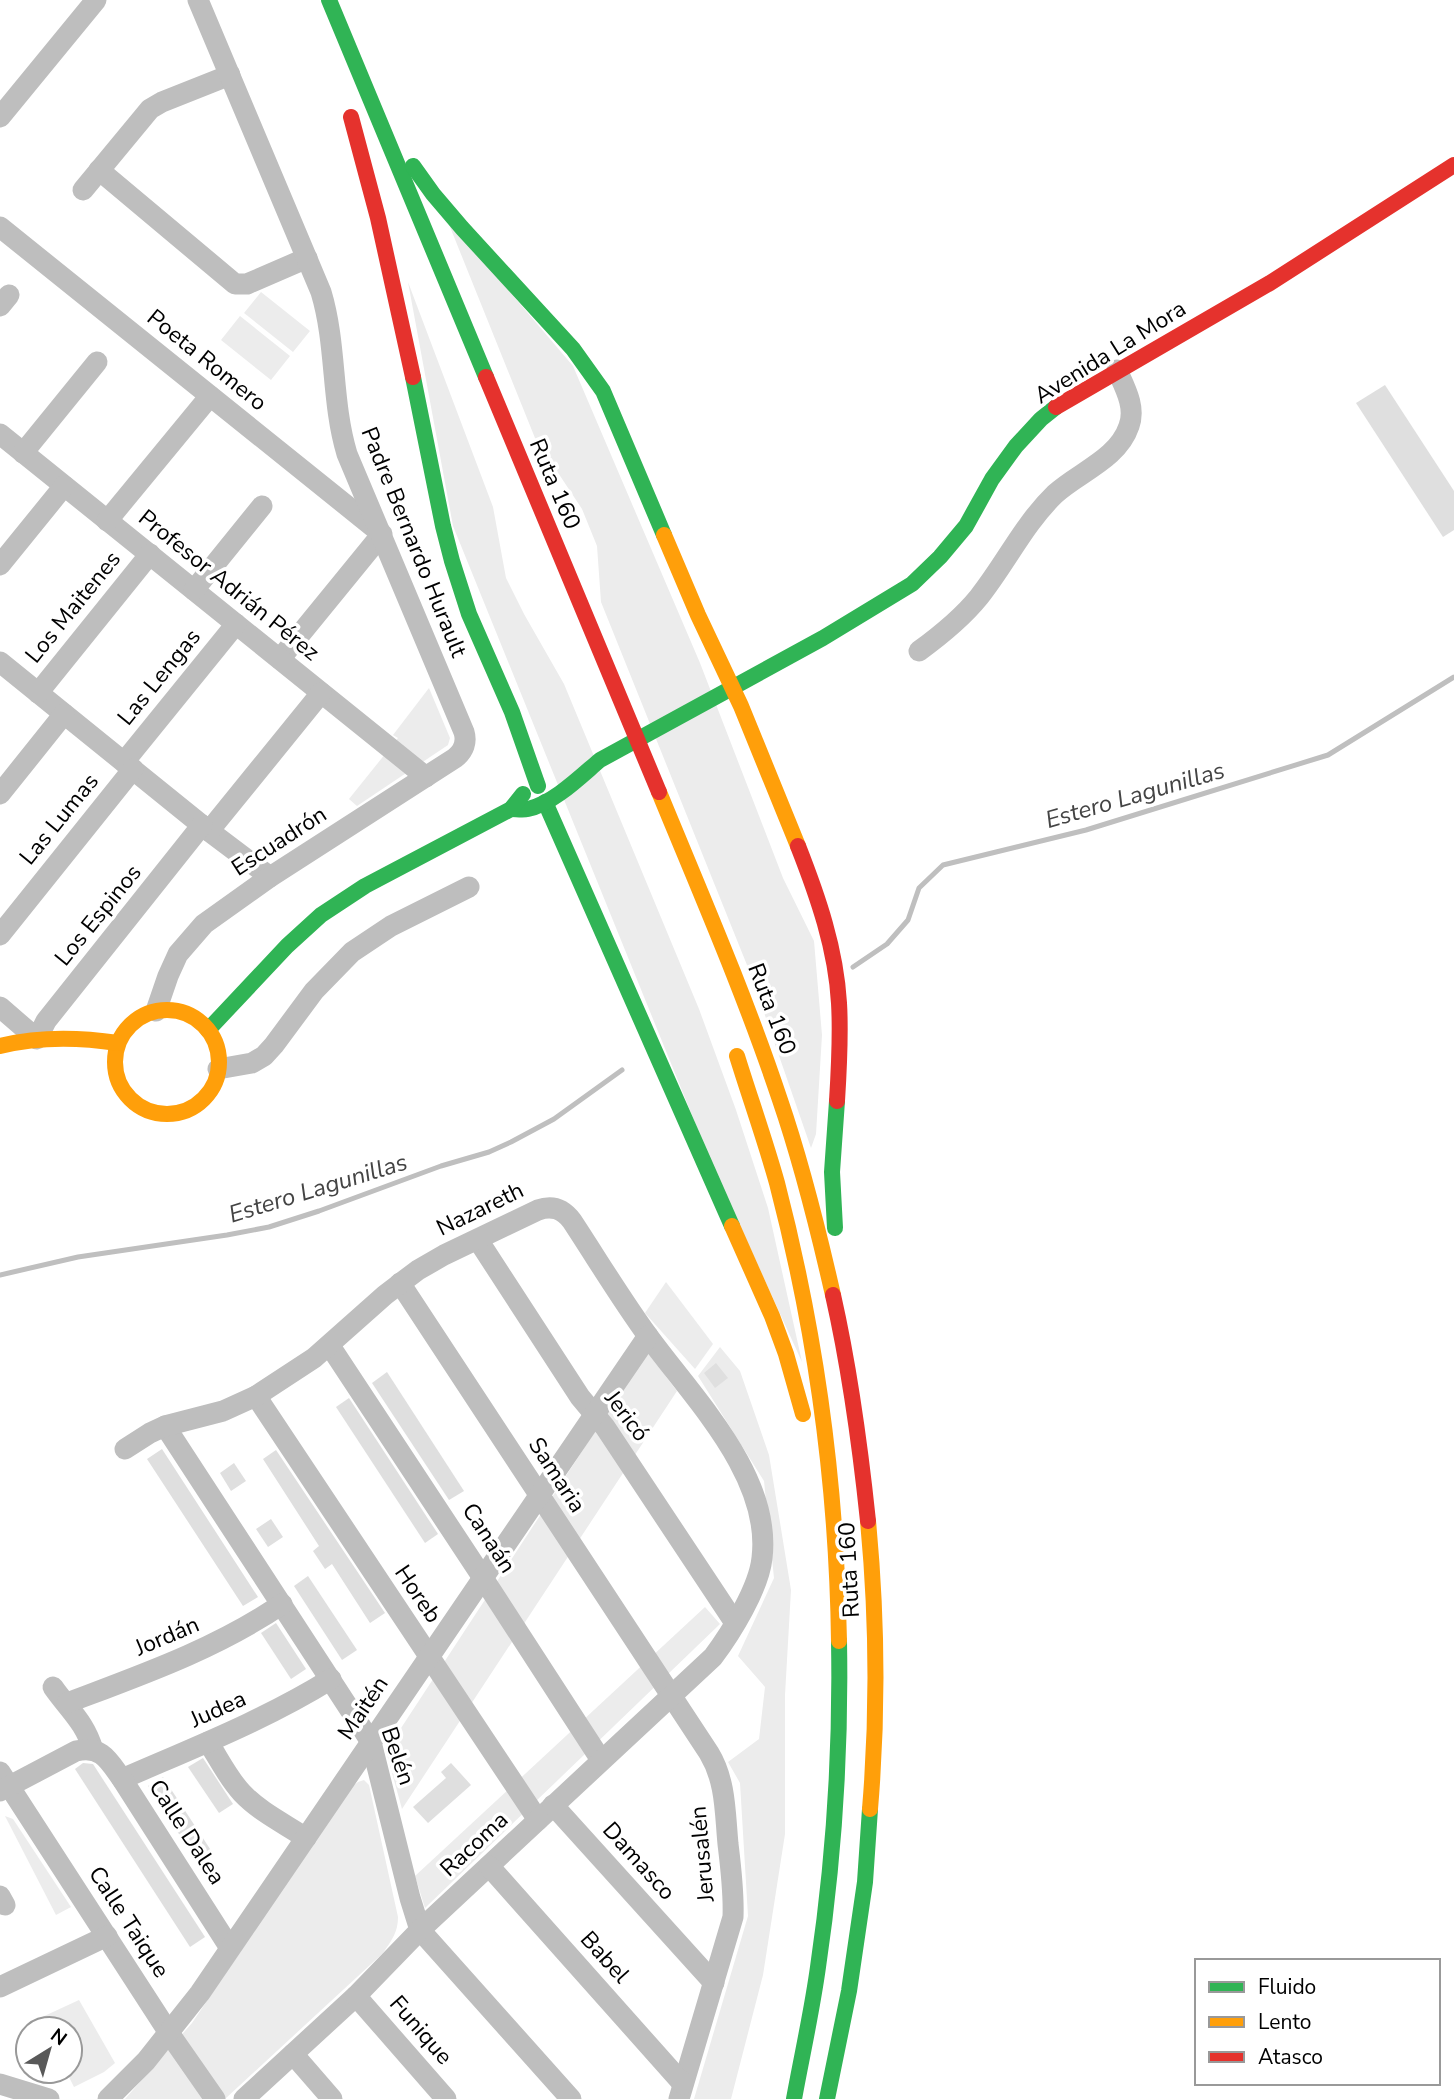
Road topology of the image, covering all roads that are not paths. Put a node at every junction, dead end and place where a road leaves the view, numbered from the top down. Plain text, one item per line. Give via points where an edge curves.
1 (96, 0) edge
2 (198, 0) edge
3 (328, 0) edge
4 (230, 75) junction
5 (8, 91) edge
6 (372, 104) junction
7 (0, 117) edge
8 (1454, 165) edge
9 (99, 170) junction
10 (83, 190) dead end
11 (395, 219) dead end
12 (0, 227) edge
13 (307, 258) junction
14 (97, 362) dead end
15 (1117, 370) junction
16 (210, 396) junction
17 (0, 434) edge
18 (23, 453) junction
19 (64, 485) junction
20 (262, 506) dead end
21 (107, 521) junction
22 (382, 534) junction
23 (150, 554) junction
24 (0, 565) edge
25 (194, 590) junction
26 (236, 624) junction
27 (919, 651) dead end
28 (280, 660) junction
29 (0, 662) edge
30 (733, 688) junction
31 (38, 693) junction
32 (321, 693) junction
33 (64, 714) junction
34 (612, 743) dead end
35 (465, 747) joint
36 (600, 760) junction
37 (128, 766) junction
38 (622, 768) dead end
39 (426, 777) junction
40 (537, 786) junction
41 (0, 794) edge
42 (545, 802) junction
43 (511, 809) junction
44 (206, 828) junction
45 (270, 877) junction
46 (469, 887) dead end
47 (0, 935) edge
48 (0, 1007) edge
49 (156, 1011) junction
50 (208, 1030) junction
51 (37, 1039) junction
52 (732, 1041) dead end
53 (118, 1043) junction
54 (0, 1046) edge
55 (218, 1069) junction
56 (478, 1240) junction
57 (400, 1283) junction
58 (648, 1336) junction
59 (844, 1342) junction
60 (330, 1346) junction
61 (256, 1396) junction
62 (595, 1415) junction
63 (165, 1426) junction
64 (806, 1426) dead end
65 (125, 1449) dead end
66 (811, 1450) dead end
67 (540, 1496) junction
68 (483, 1578) junction
69 (840, 1597) junction
70 (282, 1604) junction
71 (735, 1623) junction
72 (429, 1657) junction
73 (331, 1679) junction
74 (60, 1695) joint
75 (670, 1696) junction
76 (208, 1742) junction
77 (371, 1742) junction
78 (93, 1750) junction
79 (601, 1760) junction
80 (122, 1779) junction
81 (3, 1783) edge
82 (545, 1812) junction
83 (306, 1838) junction
84 (489, 1866) junction
85 (420, 1930) junction
86 (107, 1936) junction
87 (230, 1948) junction
88 (714, 1983) junction
89 (0, 1987) edge
90 (356, 1996) junction
91 (169, 2033) junction
92 (293, 2054) junction
93 (0, 2084) edge
94 (681, 2091) edge
95 (49, 2099) edge
96 (108, 2099) edge
97 (215, 2099) edge
98 (244, 2099) edge
99 (332, 2099) edge
100 (446, 2099) edge
101 (570, 2099) edge
102 (794, 2099) edge
103 (827, 2099) edge

1 - 5 street
2 - 4 street, Padre Bernardo Hurault
3 - 6 main road, Ruta 160
4 - 9 street via 150,109
4 - 13 street, Padre Bernardo Hurault
5 - 7 street
6 - 30 main road via 433,194 573,349 603,391
6 - 59 main road, Ruta 160 via 758,1035 803,1171
8 - 15 main road, Avenida La Mora via 1269,283
9 - 10 street
9 - 13 street via 235,284 247,284
11 - 40 main road via 349,111 394,281 452,561
12 - 16 street, Poeta Romero
13 - 22 street, Padre Bernardo Hurault via 327,316 341,435
14 - 18 street
15 - 27 street via 1130,404 1130,424 1123,439 1041,508 978,598
15 - 30 main road, Avenida La Mora via 1060,404 1028,432 992,479 966,526 912,584
16 - 21 street, Los Maitenes
16 - 22 street, Poeta Romero
17 - 18 street, Profesor Adrián Pérez
18 - 19 street, Profesor Adrián Pérez
19 - 21 street, Profesor Adrián Pérez
19 - 24 street
20 - 25 street
21 - 23 street, Profesor Adrián Pérez
22 - 28 street
22 - 35 street, Padre Bernardo Hurault via 464,732
23 - 25 street, Profesor Adrián Pérez
23 - 31 street, Los Maitenes
25 - 26 street, Profesor Adrián Pérez
26 - 28 street, Profesor Adrián Pérez
26 - 37 street, Las Lengas
28 - 32 street, Profesor Adrián Pérez
29 - 31 street
30 - 36 main road, Avenida La Mora
30 - 59 main road via 818,901 836,975 840,1054 832,1172
31 - 33 street
32 - 39 street, Profesor Adrián Pérez
32 - 44 street
33 - 37 street
33 - 41 street
34 - 38 main road
35 - 39 street, Escuadrón
36 - 40 main road
36 - 42 main road
37 - 44 street
37 - 47 street, Las Lumas
39 - 45 street, Escuadrón
40 - 43 main road
42 - 43 main road
42 - 64 main road via 772,1316
43 - 50 main road via 365,886 321,915
44 - 45 street
44 - 51 street, Los Espinos via 46,1021
45 - 49 street, Escuadrón via 204,924 186,944
46 - 55 street via 391,926 352,952 314,991 264,1056
48 - 51 street
49 - 50 main road via 185,1013
49 - 53 main road via 133,1022
50 - 55 main road via 216,1045
51 - 53 main road via 79,1037
51 - 54 main road
52 - 69 main road, Ruta 160 via 782,1201 810,1328 824,1413
53 - 55 main road via 115,1067 120,1083 135,1102 149,1110 174,1113 190,1108 209,1092
56 - 57 street, Nazareth
56 - 58 street, Nazareth via 538,1210 562,1211
56 - 62 street, Jericó
57 - 60 street, Nazareth
57 - 67 street, Samaria
58 - 62 street, Maitén
58 - 71 street, Nazareth via 738,1459 754,1494 763,1555
59 - 103 main road, Ruta 160 via 860,1439 873,1575 875,1736 865,1886
60 - 61 street, Nazareth
60 - 68 street, Canaán
61 - 63 street, Nazareth via 223,1411
61 - 72 street, Horeb
62 - 67 street, Maitén
62 - 71 street, Jericó
63 - 65 street, Nazareth
63 - 70 street, Belén
66 - 69 main road
67 - 68 street, Maitén
67 - 75 street, Samaria
68 - 72 street, Maitén
68 - 79 street, Canaán
69 - 102 main road, Ruta 160 via 835,1835 817,1979
70 - 73 street, Belén
70 - 74 street, Jordán via 204,1650
71 - 75 street, Racoma via 713,1657
72 - 77 street, Maitén
72 - 82 street, Horeb
73 - 76 street, Judea via 273,1713
73 - 77 street, Belén
74 - 78 street, Calle Dalea via 86,1730
75 - 79 street, Racoma
75 - 88 street, Jerusalén via 715,1762 723,1792 733,1903
76 - 80 street, Judea
76 - 83 street via 243,1794
77 - 83 street, Maitén
77 - 85 street, Belén
78 - 80 street, Calle Dalea via 108,1759
78 - 81 street via 76,1751
79 - 82 street, Racoma
80 - 87 street, Calle Dalea
81 - 86 street, Calle Taique
82 - 84 street, Racoma
82 - 88 street, Damasco
83 - 87 street, Maitén
84 - 85 street, Racoma
84 - 94 street, Babel
85 - 90 street, Racoma
85 - 101 street, Belén
86 - 89 street
86 - 91 street, Calle Taique
87 - 91 street, Maitén
88 - 94 street, Jerusalén
90 - 92 street, Racoma
90 - 100 street, Funique
91 - 96 street, Maitén
91 - 97 street, Calle Taique
92 - 98 street, Racoma
92 - 99 street
93 - 95 street

